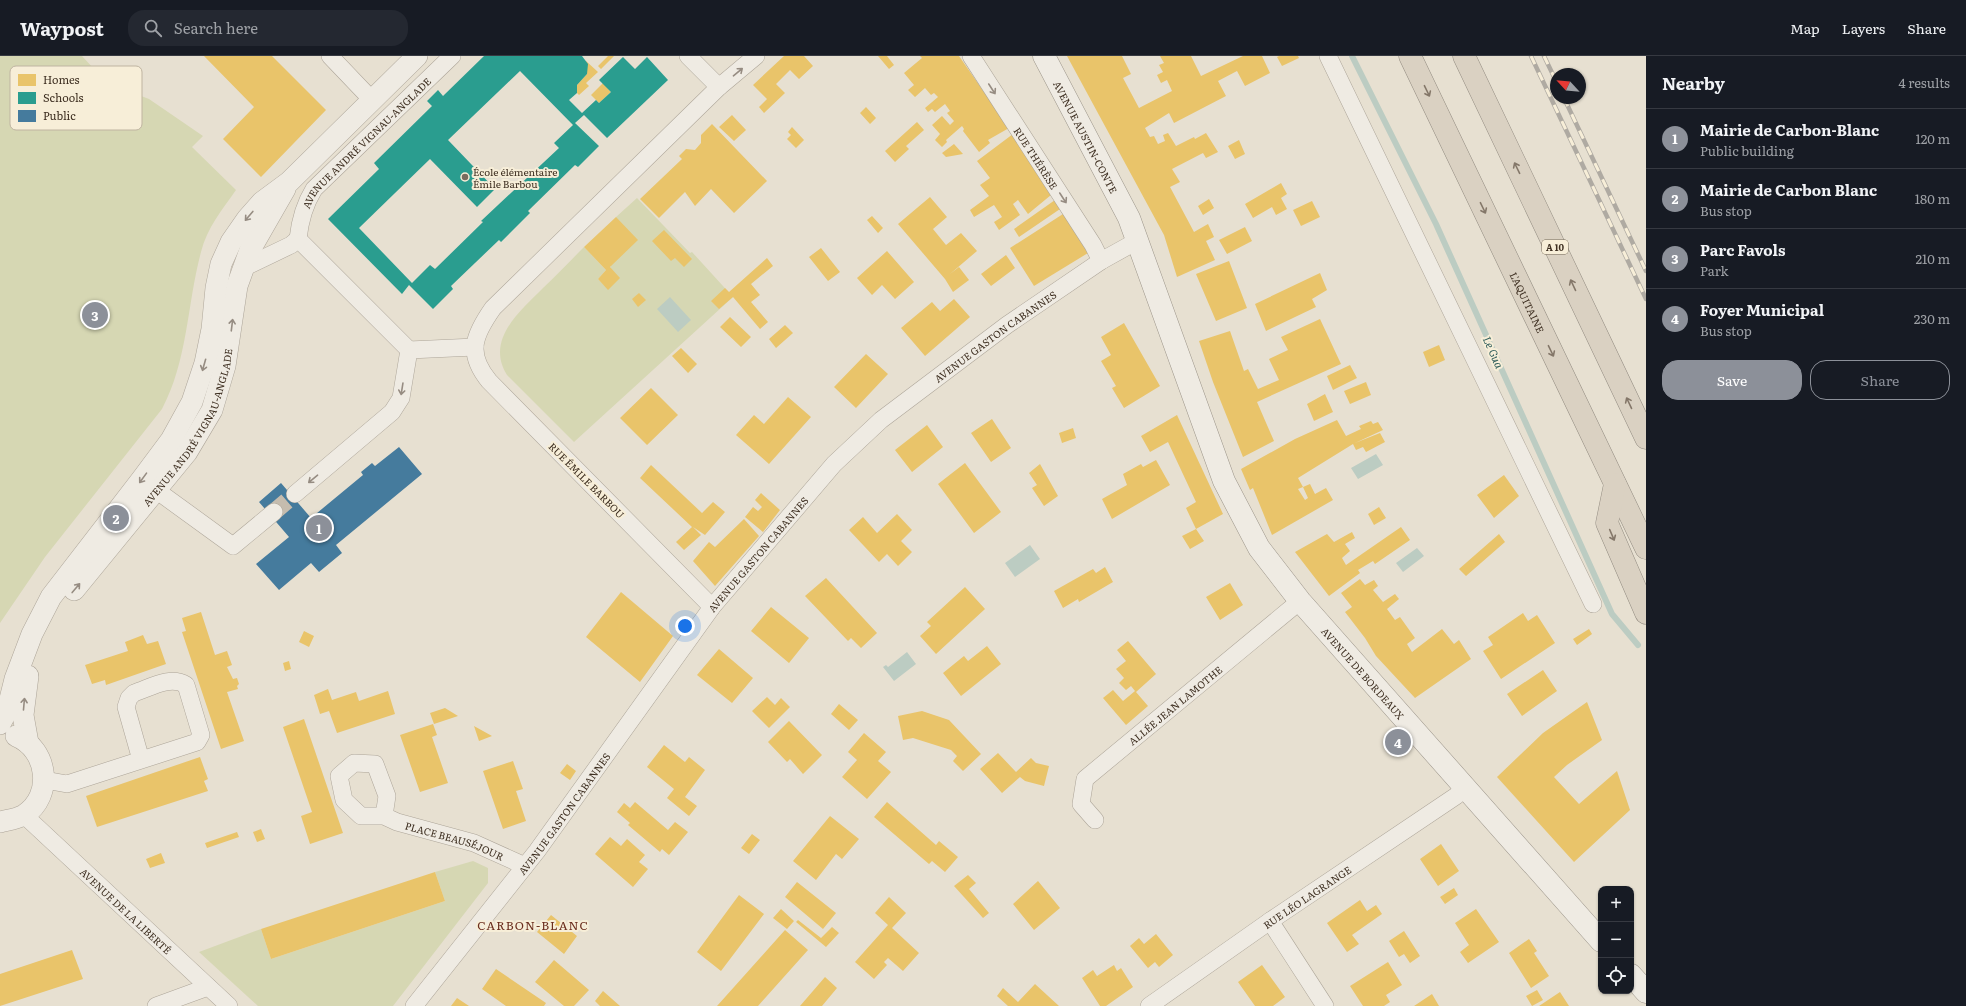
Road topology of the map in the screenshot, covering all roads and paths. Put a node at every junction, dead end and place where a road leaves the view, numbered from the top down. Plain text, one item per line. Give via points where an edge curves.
1 (330, 56) edge
2 (417, 56) edge
3 (452, 56) edge
4 (688, 56) edge
5 (756, 56) edge
6 (971, 56) edge
7 (1044, 56) edge
8 (1328, 56) edge
9 (1410, 56) edge
10 (1464, 56) edge
11 (719, 87) junction
12 (372, 100) junction
13 (289, 182) junction
14 (298, 239) junction
15 (1137, 241) junction
16 (1101, 261) junction
17 (243, 268) junction
18 (475, 347) junction
19 (409, 350) junction
20 (1646, 438) edge
21 (1615, 484) junction
22 (156, 490) junction
23 (295, 494) tunnel mouth
24 (274, 512) tunnel mouth
25 (1646, 548) edge
26 (1300, 601) junction
27 (1593, 604) dead end
28 (712, 607) junction
29 (1646, 613) edge
30 (0, 724) edge
31 (0, 734) edge
32 (28, 743) junction
33 (141, 760) junction
34 (45, 780) junction
35 (1465, 787) junction
36 (24, 814) junction
37 (384, 816) dead end
38 (1095, 820) dead end
39 (0, 822) edge
40 (525, 866) junction
41 (1270, 921) junction
42 (1598, 938) edge
43 (1634, 978) edge
44 (208, 987) junction
45 (1646, 992) edge
46 (156, 1006) edge
47 (229, 1006) edge
48 (414, 1006) edge
49 (1149, 1006) edge
50 (1325, 1006) edge

1 - 12 street
2 - 12 street, AVENUE ANDRÉ VIGNAU-ANGLADE
3 - 14 street, AVENUE ANDRÉ VIGNAU-ANGLADE via 314,189 306,202
4 - 11 street
11 -> 5 street
6 -> 16 street, RUE THÉRÈSE
7 - 15 main road, AVENUE AUSTIN-CONTE via 1129,218
8 - 27 street
9 -> 21 highway, L'AQUITAINE
20 -> 10 highway, A 10
11 - 18 street via 493,308 482,326
12 - 13 street, AVENUE ANDRÉ VIGNAU-ANGLADE
13 - 17 street, AVENUE ANDRÉ VIGNAU-ANGLADE via 250,250
13 -> 30 street, AVENUE ANDRÉ VIGNAU-ANGLADE via 262,202 231,242 221,264 205,363 192,402 171,440 52,597 32,634 15,679 7,711
14 - 17 street via 291,245
14 - 19 street
15 - 16 street, AVENUE GASTON CABANNES
15 - 26 main road, AVENUE DE BORDEAUX via 1224,481 1260,548
16 - 28 street, AVENUE GASTON CABANNES via 1007,325 881,420 834,464
22 -> 17 street, AVENUE ANDRÉ VIGNAU-ANGLADE via 188,450 212,410 226,366 237,286
18 - 19 street
18 - 28 street, RUE ÉMILE BARBOU via 477,364 489,381
19 -> 23 street via 401,398 392,412
21 - 25 highway, L'AQUITAINE
21 -> 29 highway via 1607,523
22 - 24 street via 233,546
32 -> 22 street, AVENUE ANDRÉ VIGNAU-ANGLADE via 23,715 26,680 43,638 64,603
26 - 35 main road, AVENUE DE BORDEAUX
26 - 38 street, ALLÉE JEAN LAMOTHE via 1085,779 1082,804
28 - 40 street, AVENUE GASTON CABANNES
31 - 32 street via 18,737
32 - 34 street via 37,753 43,766
33 - 33 street via 196,742 201,736 186,685 171,680 134,693 129,698 126,707
33 - 34 street via 67,784
34 - 36 street via 42,793 35,805
35 - 41 street, RUE LÉO LAGRANGE via 1456,796
35 - 42 main road, AVENUE DE BORDEAUX
36 - 39 street
36 - 44 street, AVENUE DE LA LIBERTÉ
37 - 40 street, PLACE BEAUSÉJOUR via 397,822 474,842
40 - 48 street, AVENUE GASTON CABANNES
41 - 49 street, RUE LÉO LAGRANGE
41 - 50 street
43 - 45 main road
44 - 46 street
44 - 47 street, AVENUE DE LA LIBERTÉ

